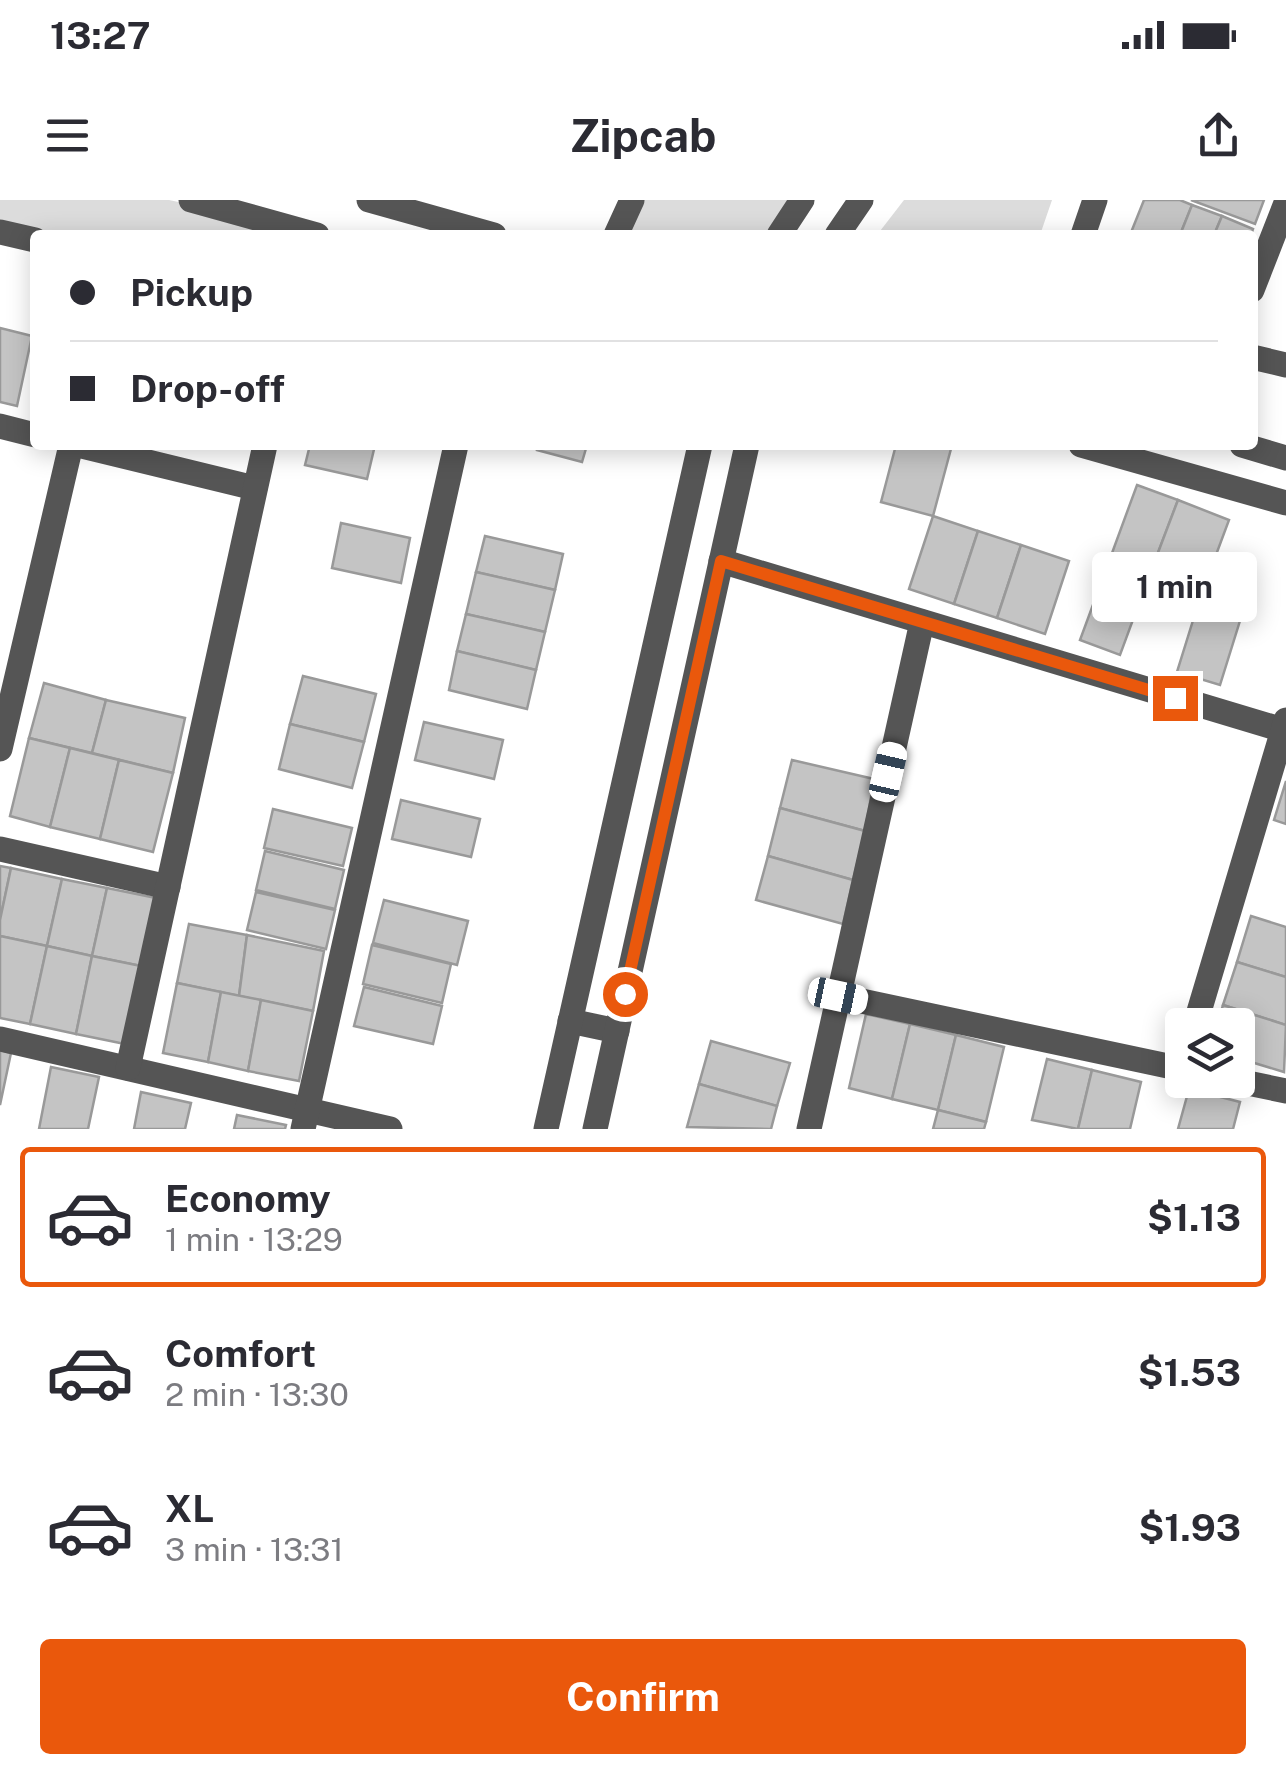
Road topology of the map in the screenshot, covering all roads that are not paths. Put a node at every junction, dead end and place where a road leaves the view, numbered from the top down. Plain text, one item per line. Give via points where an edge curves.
1 (191, 200) edge
2 (369, 200) edge
3 (632, 200) edge
4 (802, 200) edge
5 (861, 200) edge
6 (1095, 200) edge
7 (1286, 203) edge
8 (426, 208) edge
9 (299, 230) edge
10 (481, 230) edge
11 (618, 230) edge
12 (782, 230) edge
13 (840, 230) edge
14 (1085, 230) edge
15 (0, 232) edge
16 (30, 239) edge
17 (1258, 275) edge
18 (1258, 359) edge
19 (1286, 366) edge
20 (0, 426) edge
21 (30, 434) edge
22 (73, 450) edge
23 (95, 450) edge
24 (264, 450) edge
25 (455, 450) edge
26 (699, 450) edge
27 (746, 450) edge
28 (1098, 450) edge
29 (1258, 450) edge
30 (1286, 458) edge
31 (255, 488) junction
32 (1286, 504) edge
33 (721, 561) junction
34 (922, 622) junction
35 (1285, 725) edge
36 (0, 749) edge
37 (0, 848) edge
38 (168, 888) junction
39 (838, 996) junction
40 (1200, 1008) edge
41 (570, 1021) junction
42 (617, 1031) junction
43 (0, 1038) edge
44 (1165, 1064) edge
45 (128, 1068) junction
46 (1255, 1084) edge
47 (1286, 1091) edge
48 (305, 1120) edge
49 (599, 1128) edge
50 (390, 1129) edge
51 (546, 1129) edge
52 (809, 1129) edge

1 - 9 street
2 - 8 street
3 - 11 street
4 - 12 street
5 - 13 street
6 - 14 street
7 - 17 street
8 - 10 street
15 - 16 street
18 - 19 street
20 - 21 street
22 - 36 street
23 - 31 street
24 - 31 street
25 - 48 street
26 - 41 street
27 - 33 street
28 - 32 street
29 - 30 street
31 - 38 street
33 - 34 street
33 - 42 street
34 - 35 street
34 - 39 street
35 - 40 street
37 - 38 street
38 - 45 street
39 - 44 street
39 - 52 street
41 - 42 street
41 - 51 street
42 - 49 street
43 - 45 street
45 - 48 street
46 - 47 street
48 - 50 street

